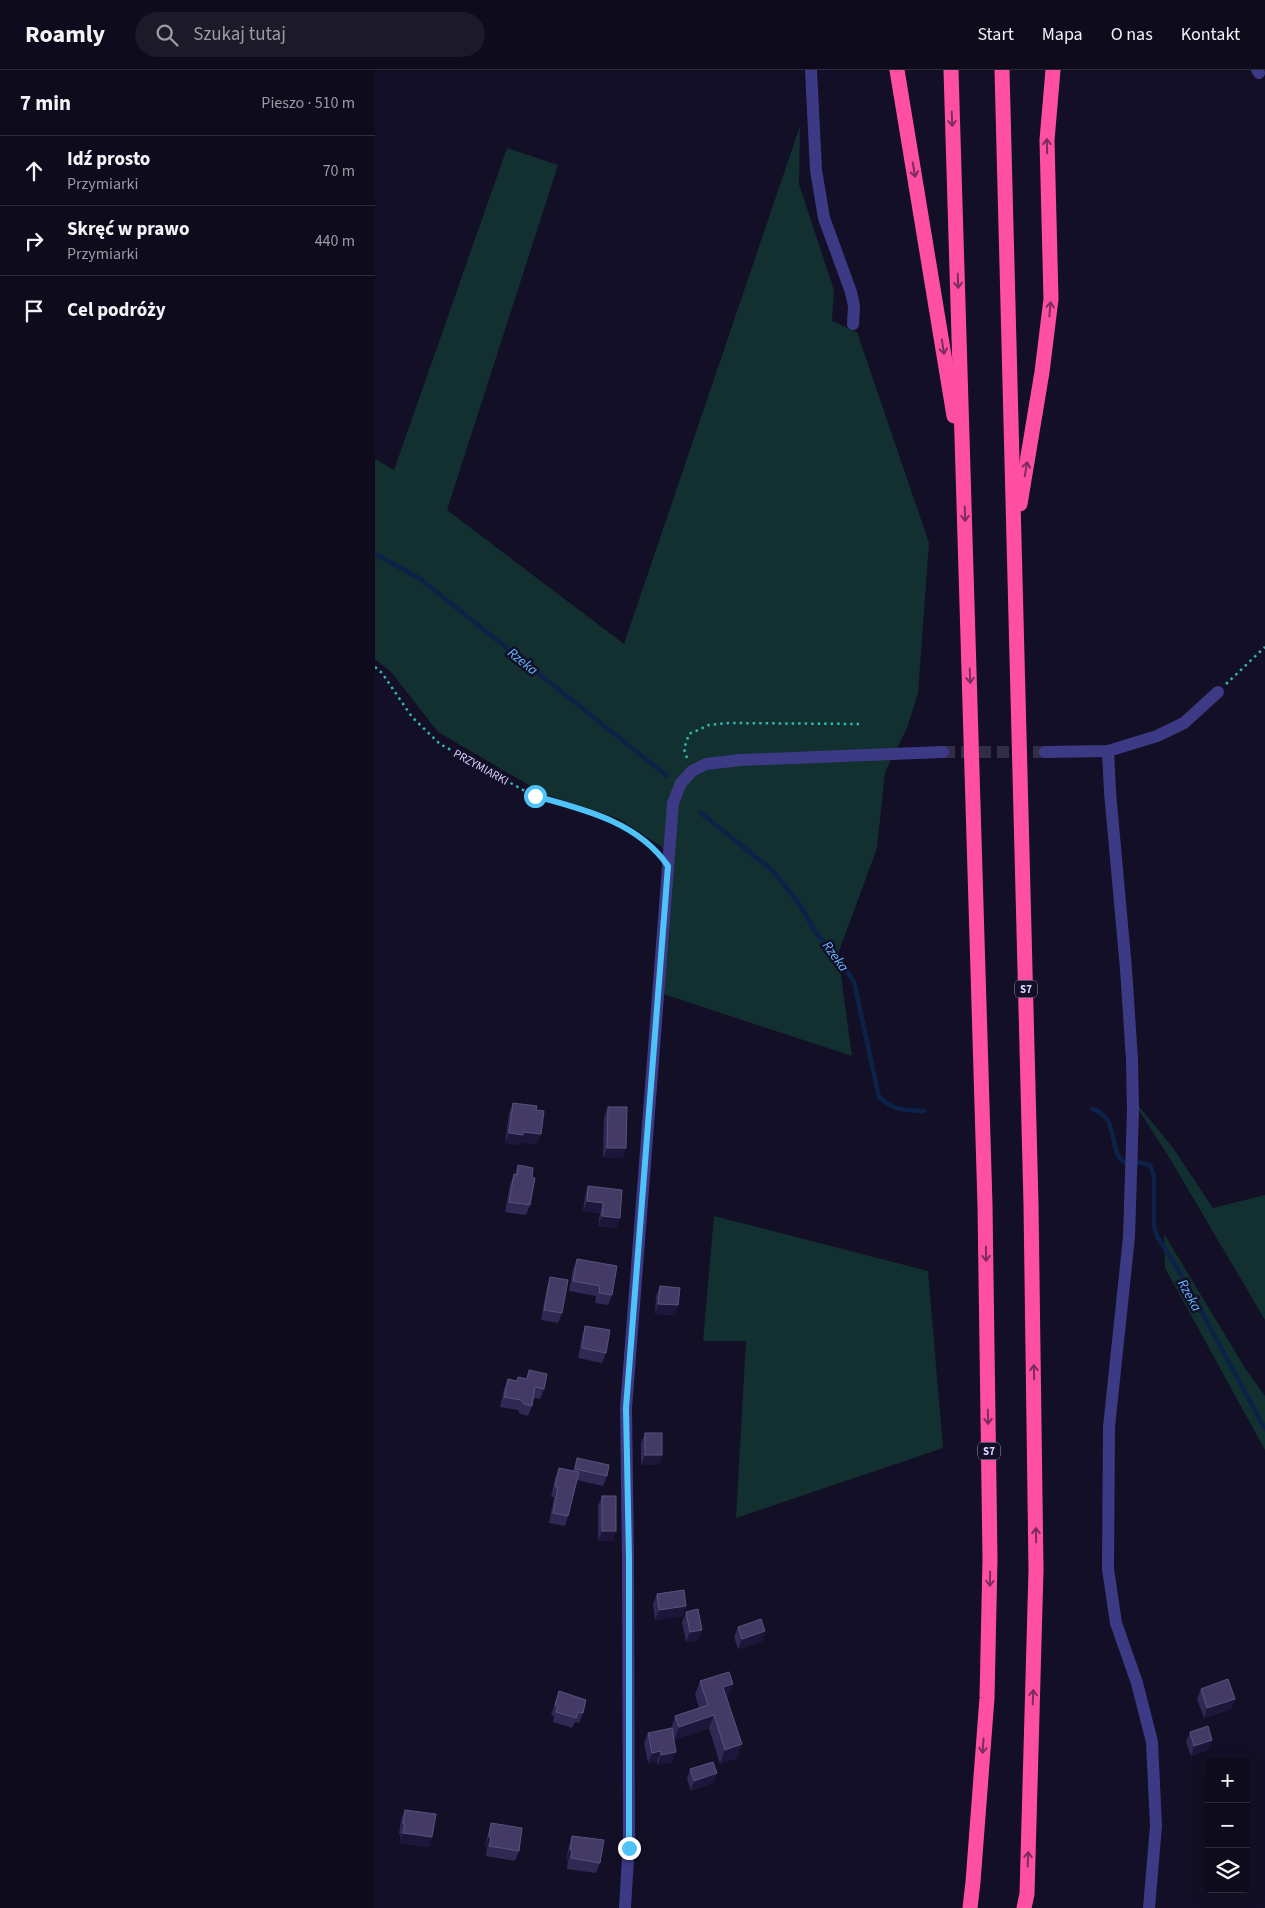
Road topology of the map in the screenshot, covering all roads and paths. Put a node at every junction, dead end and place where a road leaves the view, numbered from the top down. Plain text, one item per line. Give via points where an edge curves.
1 (811, 70) edge
2 (897, 70) edge
3 (951, 70) edge
4 (1002, 70) edge
5 (1053, 70) edge
6 (853, 324) dead end
7 (964, 484) junction
8 (1014, 535) junction
9 (1265, 647) edge
10 (375, 667) edge
11 (1218, 692) joint
12 (859, 724) dead end
13 (1108, 751) junction
14 (943, 752) tunnel mouth
15 (1045, 752) tunnel mouth
16 (692, 772) junction
17 (668, 866) junction
18 (625, 1908) edge
19 (970, 1908) edge
20 (1024, 1908) edge
21 (1149, 1908) edge

1 - 6 street via 816,170 825,218 851,292
2 -> 7 highway
3 -> 7 highway, S7
4 - 8 highway, S7
8 -> 5 highway via 1041,380 1051,298 1047,140
7 -> 19 highway, S7 via 985,1205 990,1559 987,1698
20 -> 8 highway, S7 via 1027,1894 1036,1570 1031,1204
9 - 11 path
10 - 17 path, PRZYMIARKI via 412,717 440,744 535,796 590,810 636,834 661,855
11 - 13 street via 1184,723 1157,736
12 - 16 path via 709,725 689,734 684,749
13 - 15 street
13 - 21 street via 1126,969 1133,1110 1129,1237 1109,1427 1108,1569 1116,1623 1137,1683 1151,1742 1157,1826
14 - 16 street via 740,760 706,764
16 - 17 street via 681,783 673,803
17 - 18 street via 626,1408 629,1841

